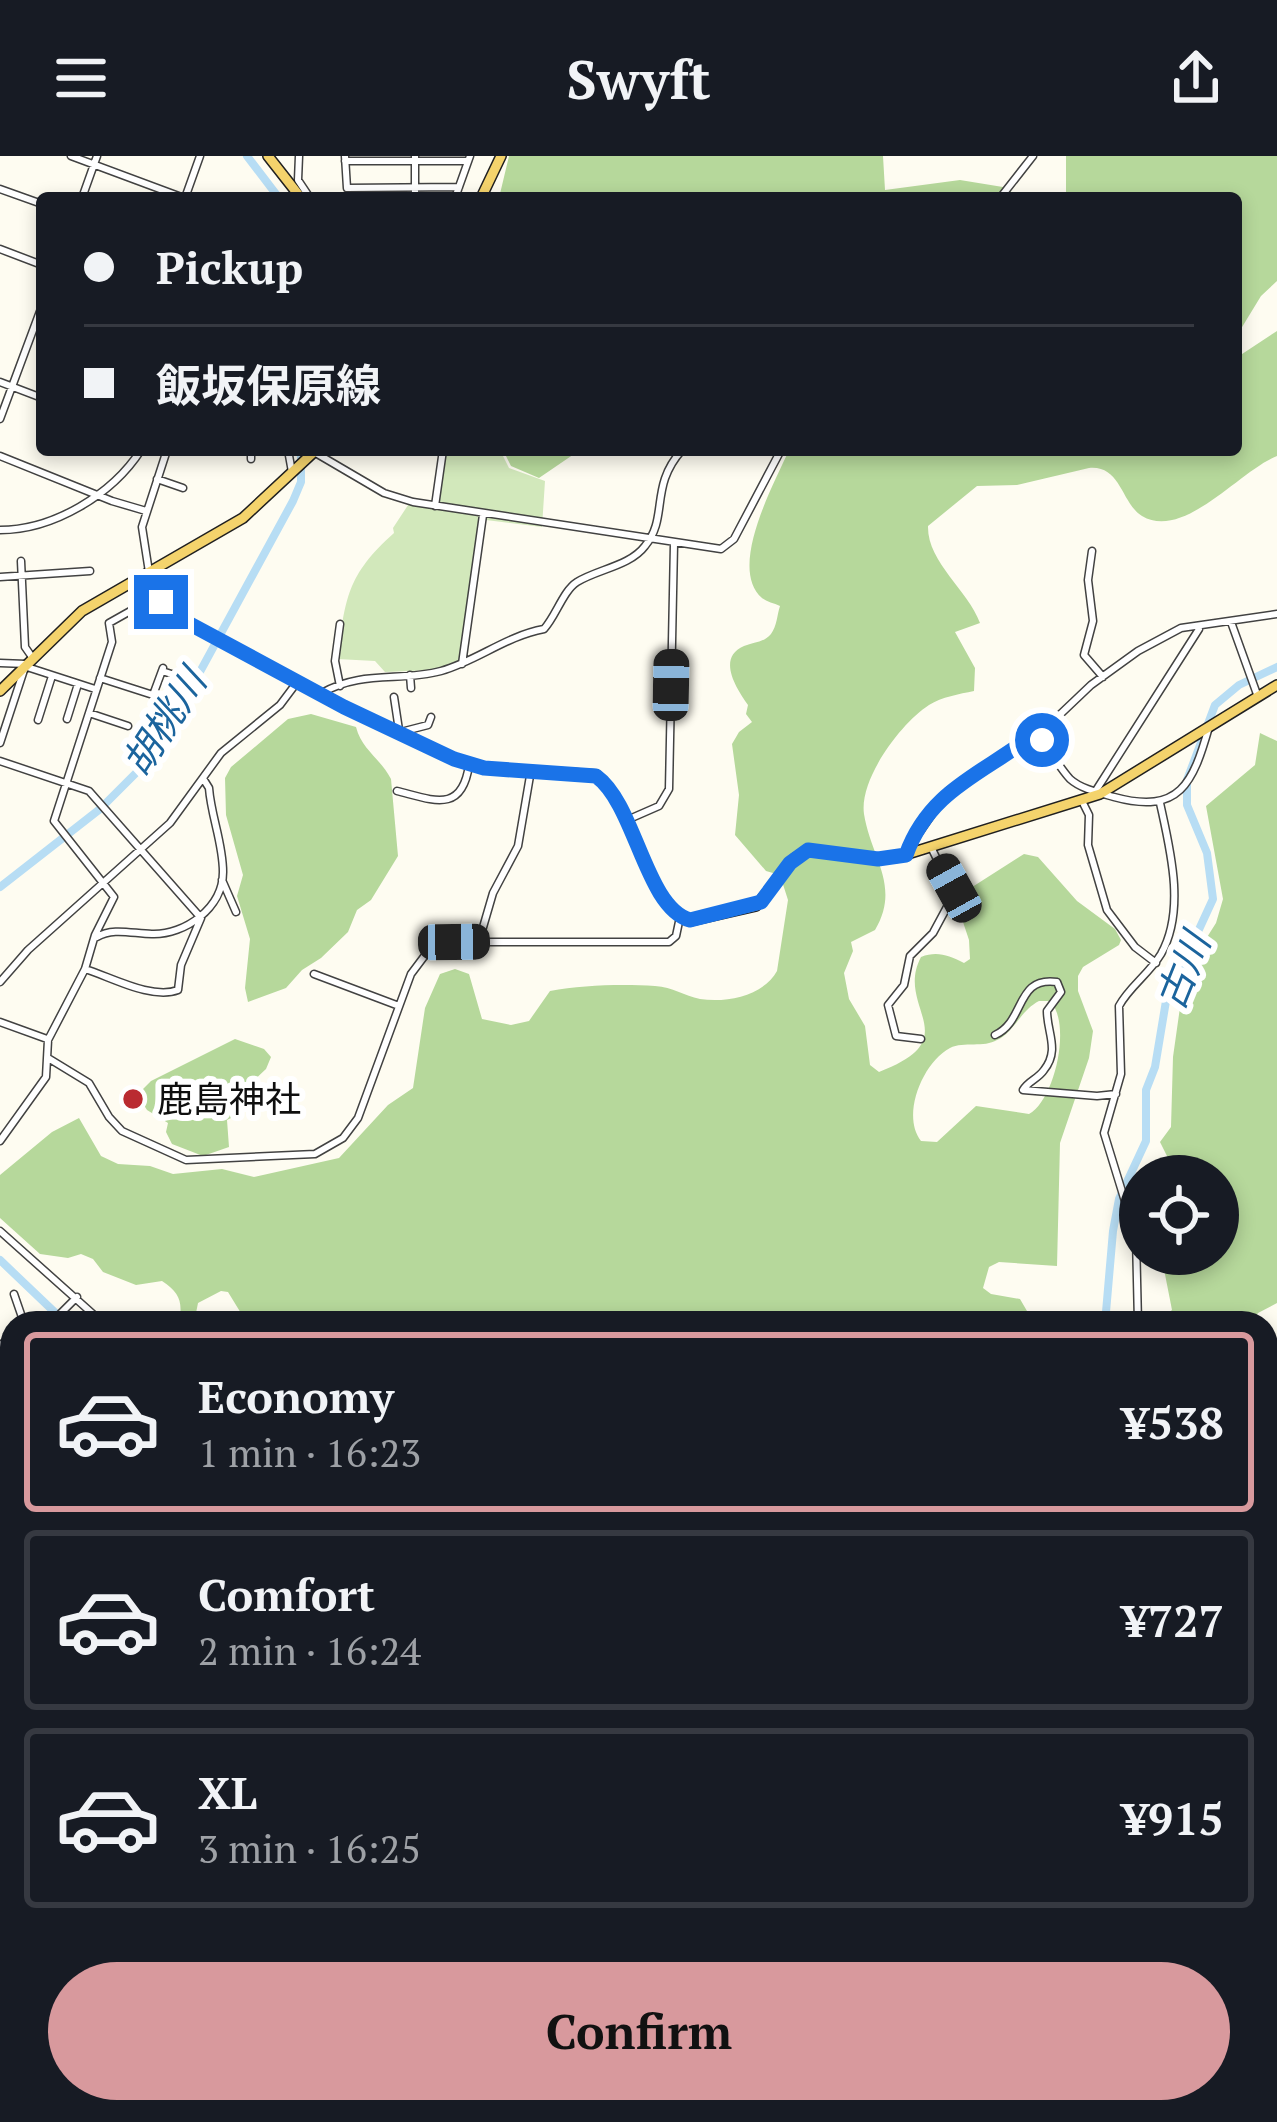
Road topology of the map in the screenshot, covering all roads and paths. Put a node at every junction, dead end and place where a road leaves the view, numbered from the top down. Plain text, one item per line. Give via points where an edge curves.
1 (71, 156) edge
2 (200, 156) edge
3 (268, 156) edge
4 (299, 156) edge
5 (501, 156) edge
6 (1034, 156) edge
7 (345, 158) edge
8 (415, 158) edge
9 (469, 159) edge
10 (96, 160) edge
11 (294, 181) junction
12 (415, 187) junction
13 (459, 187) junction
14 (0, 189) edge
15 (84, 192) edge
16 (170, 192) edge
17 (186, 192) edge
18 (299, 192) edge
19 (304, 192) edge
20 (415, 192) edge
21 (457, 192) edge
22 (484, 192) edge
23 (1005, 192) edge
24 (36, 202) edge
25 (0, 249) edge
26 (36, 263) edge
27 (36, 322) edge
28 (0, 382) edge
29 (12, 386) junction
30 (36, 396) edge
31 (0, 419) edge
32 (0, 456) edge
33 (136, 456) edge
34 (164, 456) edge
35 (289, 456) edge
36 (311, 456) edge
37 (323, 456) edge
38 (442, 456) edge
39 (678, 456) edge
40 (778, 456) edge
41 (293, 475) junction
42 (157, 479) junction
43 (183, 488) dead end
44 (94, 494) junction
45 (435, 507) junction
46 (146, 511) junction
47 (483, 515) junction
48 (0, 530) edge
49 (649, 540) junction
50 (674, 544) junction
51 (1092, 551) dead end
52 (21, 561) dead end
53 (90, 571) dead end
54 (149, 572) junction
55 (22, 575) junction
56 (0, 577) edge
57 (157, 596) junction
58 (102, 597) junction
59 (1277, 614) edge
60 (109, 622) junction
61 (1231, 622) junction
62 (340, 625) dead end
63 (1199, 628) junction
64 (0, 663) edge
65 (26, 663) junction
66 (462, 664) junction
67 (410, 675) junction
68 (52, 676) junction
69 (1103, 677) junction
70 (100, 678) junction
71 (184, 678) dead end
72 (298, 681) junction
73 (78, 684) junction
74 (340, 686) junction
75 (411, 688) dead end
76 (96, 690) junction
77 (1276, 690) edge
78 (0, 691) edge
79 (321, 694) junction
80 (394, 697) dead end
81 (1258, 697) junction
82 (89, 713) junction
83 (430, 717) dead end
84 (67, 719) dead end
85 (38, 720) dead end
86 (128, 726) dead end
87 (1209, 727) junction
88 (398, 731) junction
89 (1037, 732) junction
90 (0, 743) edge
91 (0, 761) edge
92 (469, 765) junction
93 (531, 770) junction
94 (203, 780) junction
95 (67, 782) junction
96 (397, 791) dead end
97 (1097, 793) junction
98 (1082, 800) junction
99 (1160, 803) junction
100 (627, 820) junction
101 (932, 847) junction
102 (141, 849) junction
103 (906, 855) junction
104 (223, 880) junction
105 (104, 882) junction
106 (236, 912) dead end
107 (680, 917) junction
108 (201, 918) junction
109 (102, 930) junction
110 (479, 941) junction
111 (1156, 962) junction
112 (85, 969) junction
113 (314, 974) dead end
114 (0, 982) edge
115 (399, 1006) junction
116 (0, 1022) edge
117 (995, 1035) dead end
118 (921, 1039) dead end
119 (48, 1040) junction
120 (47, 1058) junction
121 (1116, 1094) junction
122 (0, 1141) edge
123 (0, 1231) edge
124 (14, 1294) dead end
125 (77, 1298) junction
126 (20, 1311) edge
127 (64, 1311) edge
128 (92, 1311) edge
129 (1138, 1311) edge

1 - 10 street
2 - 17 street
3 - 11 main road
4 - 11 street
5 - 22 main road
6 - 23 street
7 - 8 street
7 - 12 street via 347,188
8 - 9 street
8 - 12 street
9 - 13 street
10 - 15 street
10 - 16 street
11 - 18 main road
11 - 19 street
12 - 13 street
12 - 20 street
13 - 21 street
14 - 24 street
25 - 26 street
27 - 29 street
28 - 29 street
29 - 30 street
29 - 31 street
32 - 44 street
33 - 44 street
34 - 42 street
35 - 41 street
36 - 41 main road
37 - 45 street via 389,495
38 - 45 street
39 - 49 street via 661,483
40 - 50 street via 728,545
41 - 54 main road via 243,518
42 - 43 street
42 - 46 street
44 - 46 street
44 - 48 street via 34,528
45 - 47 street
46 - 54 street
47 - 49 street
47 - 66 street
49 - 50 street
49 - 66 street via 573,585 544,628
50 - 100 street via 669,789 661,805
51 - 69 street via 1093,621 1084,656
52 - 55 street
53 - 55 street
54 - 57 main road
54 - 58 main road
55 - 56 street
55 - 65 street
57 - 60 street
57 - 72 main road via 173,615
58 - 60 street
58 - 65 main road
59 - 61 street
60 - 70 street via 112,642
61 - 63 street
61 - 81 street
62 - 74 street
63 - 69 street via 1172,632
63 - 97 street
64 - 65 street
65 - 68 street
65 - 78 main road
65 - 90 street
66 - 67 street
67 - 74 street
67 - 75 street
68 - 73 street
68 - 85 street
69 - 89 street
70 - 71 street via 153,695 162,669
70 - 76 street
72 - 79 main road
72 - 94 street via 220,753
73 - 76 street
73 - 84 street
74 - 79 street
76 - 82 street
77 - 81 main road
79 - 88 main road
80 - 88 street
81 - 87 main road
82 - 86 street
82 - 95 street
83 - 88 street via 428,725
87 - 97 main road
87 - 99 street via 1189,783
88 - 92 main road
89 - 97 street via 1073,782
89 - 103 street via 944,795
91 - 95 street
92 - 93 main road
92 - 96 street via 465,785 449,800
93 - 100 main road via 596,776
93 - 110 street via 516,850
94 - 102 street
94 - 104 street
95 - 102 street via 89,791
95 - 105 street via 54,823
97 - 98 main road
97 - 99 street
98 - 101 main road
98 - 111 street via 1107,910
99 - 111 street via 1173,892
100 - 107 main road
101 - 103 main road
101 - 118 street via 954,894 910,956 904,985 888,1005 896,1036
102 - 105 street
102 - 108 street
103 - 107 main road via 808,850 756,905 700,920
104 - 106 street
104 - 108 street
105 - 109 street via 114,897
105 - 114 street
107 - 110 street via 669,942
108 - 109 street via 161,934
108 - 112 street via 174,993
109 - 112 street
110 - 115 street via 426,954
111 - 121 street via 1119,1006
112 - 119 street
113 - 115 street
115 - 120 street via 358,1118 340,1141 315,1154 179,1157 128,1135 89,1083
116 - 119 street
117 - 121 street via 1012,1024 1028,988 1057,982 1061,992 1047,1011 1053,1053 1023,1090
119 - 120 street
120 - 122 street via 45,1079
121 - 129 street via 1104,1133 1136,1237
123 - 125 street
124 - 126 street
125 - 127 street
125 - 128 street

